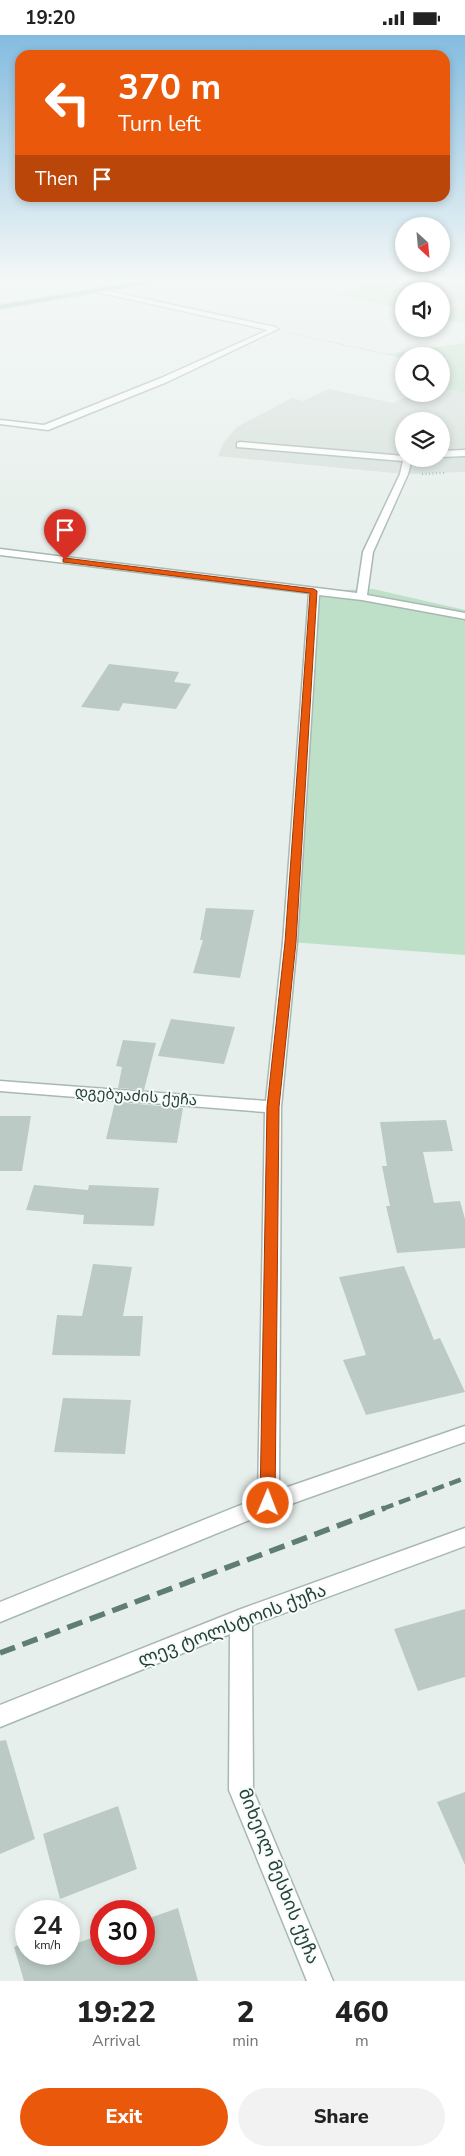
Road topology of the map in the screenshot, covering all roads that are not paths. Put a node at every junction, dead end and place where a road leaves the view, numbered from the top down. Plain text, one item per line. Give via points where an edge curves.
1 (180, 373) edge
2 (0, 422) edge
3 (240, 445) dead end
4 (465, 453) edge
5 (450, 454) edge
6 (395, 458) edge
7 (406, 467) edge
8 (0, 552) edge
9 (314, 591) junction
10 (362, 597) junction
11 (465, 616) edge
12 (0, 1086) edge
13 (273, 1107) junction
14 (465, 1434) edge
15 (268, 1503) junction
16 (465, 1537) edge
17 (0, 1613) edge
18 (241, 1619) junction
19 (0, 1716) edge
20 (320, 1981) edge

1 - 2 street via 45,428
3 - 6 street
4 - 5 street
7 - 10 street via 368,552
8 - 9 street
9 - 10 street
9 - 13 street via 290,942
10 - 11 street
12 - 13 street, დგებუაძის ქუჩა
13 - 15 street
14 - 15 street
15 - 17 street
16 - 18 street, ლევ ტოლსტოის ქუჩა
18 - 19 street, ლევ ტოლსტოის ქუჩა
18 - 20 street, მიხეილ მესხის ქუჩა via 241,1791

